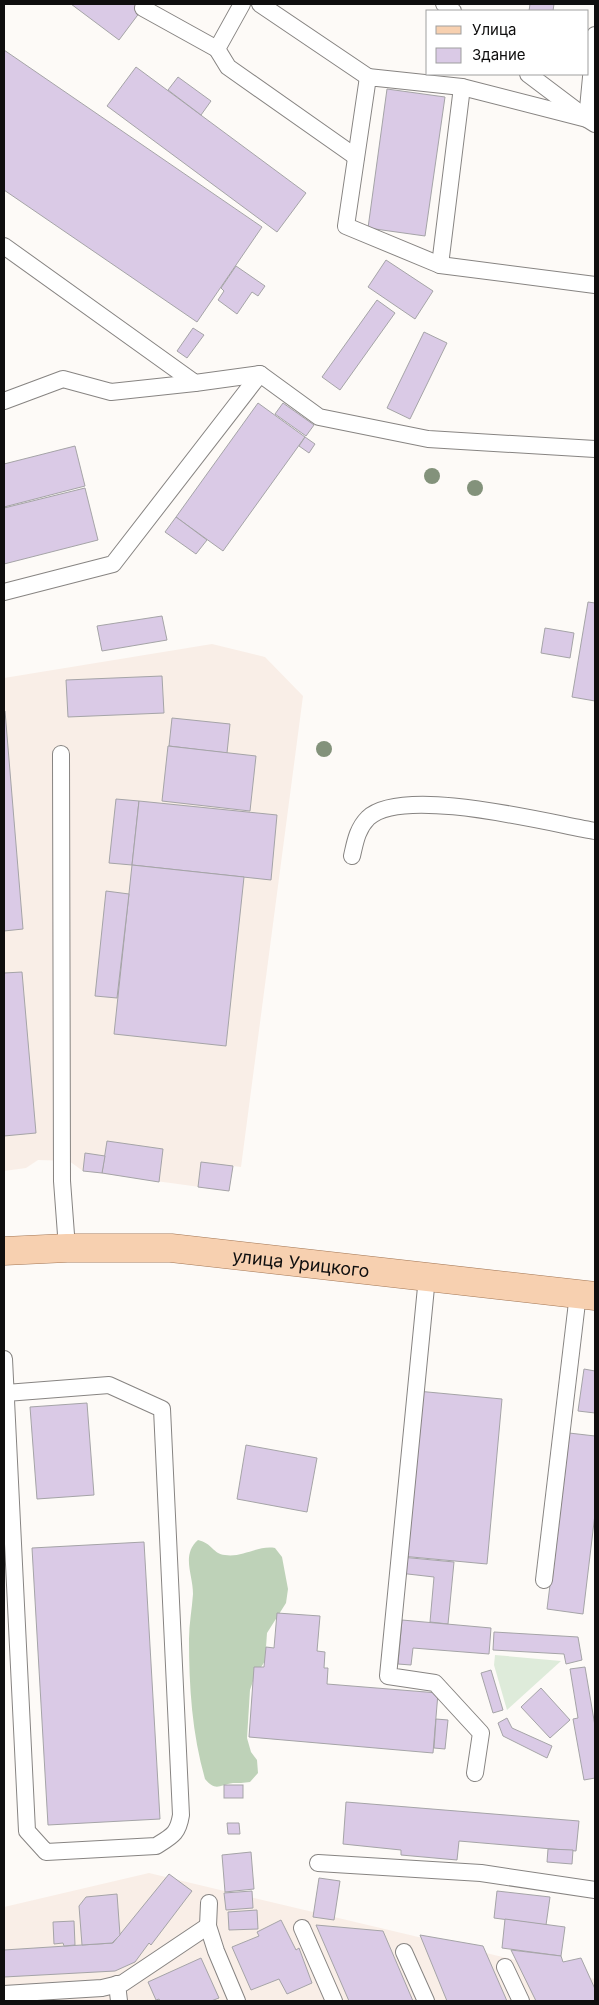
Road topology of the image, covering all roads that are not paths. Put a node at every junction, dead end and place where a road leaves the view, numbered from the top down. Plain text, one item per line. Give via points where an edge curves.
1 (242, 4) edge
2 (260, 4) edge
3 (143, 8) dead end
4 (595, 35) edge
5 (218, 49) junction
6 (529, 75) edge
7 (368, 77) junction
8 (462, 87) junction
9 (591, 121) edge
10 (356, 157) junction
11 (4, 246) edge
12 (440, 265) junction
13 (595, 285) edge
14 (260, 374) junction
15 (195, 383) junction
16 (4, 401) edge
17 (595, 449) edge
18 (4, 592) edge
19 (61, 754) dead end
20 (595, 831) edge
21 (352, 856) dead end
22 (67, 1248) junction
23 (4, 1251) edge
24 (426, 1277) junction
25 (586, 1295) edge
26 (4, 1359) edge
27 (5, 1385) edge
28 (544, 1580) dead end
29 (475, 1773) dead end
30 (318, 1862) dead end
31 (595, 1890) edge
32 (209, 1903) dead end
33 (208, 1926) junction
34 (302, 1928) dead end
35 (404, 1952) dead end
36 (505, 1967) dead end
37 (117, 1984) junction
38 (4, 1994) edge
39 (119, 2001) edge
40 (237, 2001) edge
41 (334, 2001) edge
42 (426, 2001) edge
43 (521, 2001) edge

1 - 5 lane
2 - 7 lane
3 - 5 lane
4 - 9 lane
5 - 10 lane via 228,67
6 - 9 lane
7 - 8 lane
7 - 10 lane
8 - 9 lane
8 - 12 lane
10 - 12 lane via 346,226
11 - 15 lane
12 - 13 lane via 558,287
14 - 15 lane
14 - 17 lane via 319,417 428,439
14 - 18 lane via 113,564
15 - 16 lane via 111,392 63,378
19 - 22 lane via 62,1174
20 - 21 lane via 461,806 414,804 385,808 368,818 358,832
22 - 23 main road, улица Урицкого
22 - 24 main road, улица Урицкого via 171,1248
24 - 25 main road, улица Урицкого
24 - 29 lane via 388,1676 435,1683 481,1733
25 - 28 lane
26 - 27 lane
27 - 27 lane via 27,1831 46,1852 156,1846 179,1828 181,1815 162,1409 110,1385
30 - 31 lane via 481,1874
32 - 33 lane
33 - 37 lane
33 - 40 lane
34 - 41 lane
35 - 42 lane
36 - 43 lane
37 - 38 lane via 102,1988
37 - 39 lane

